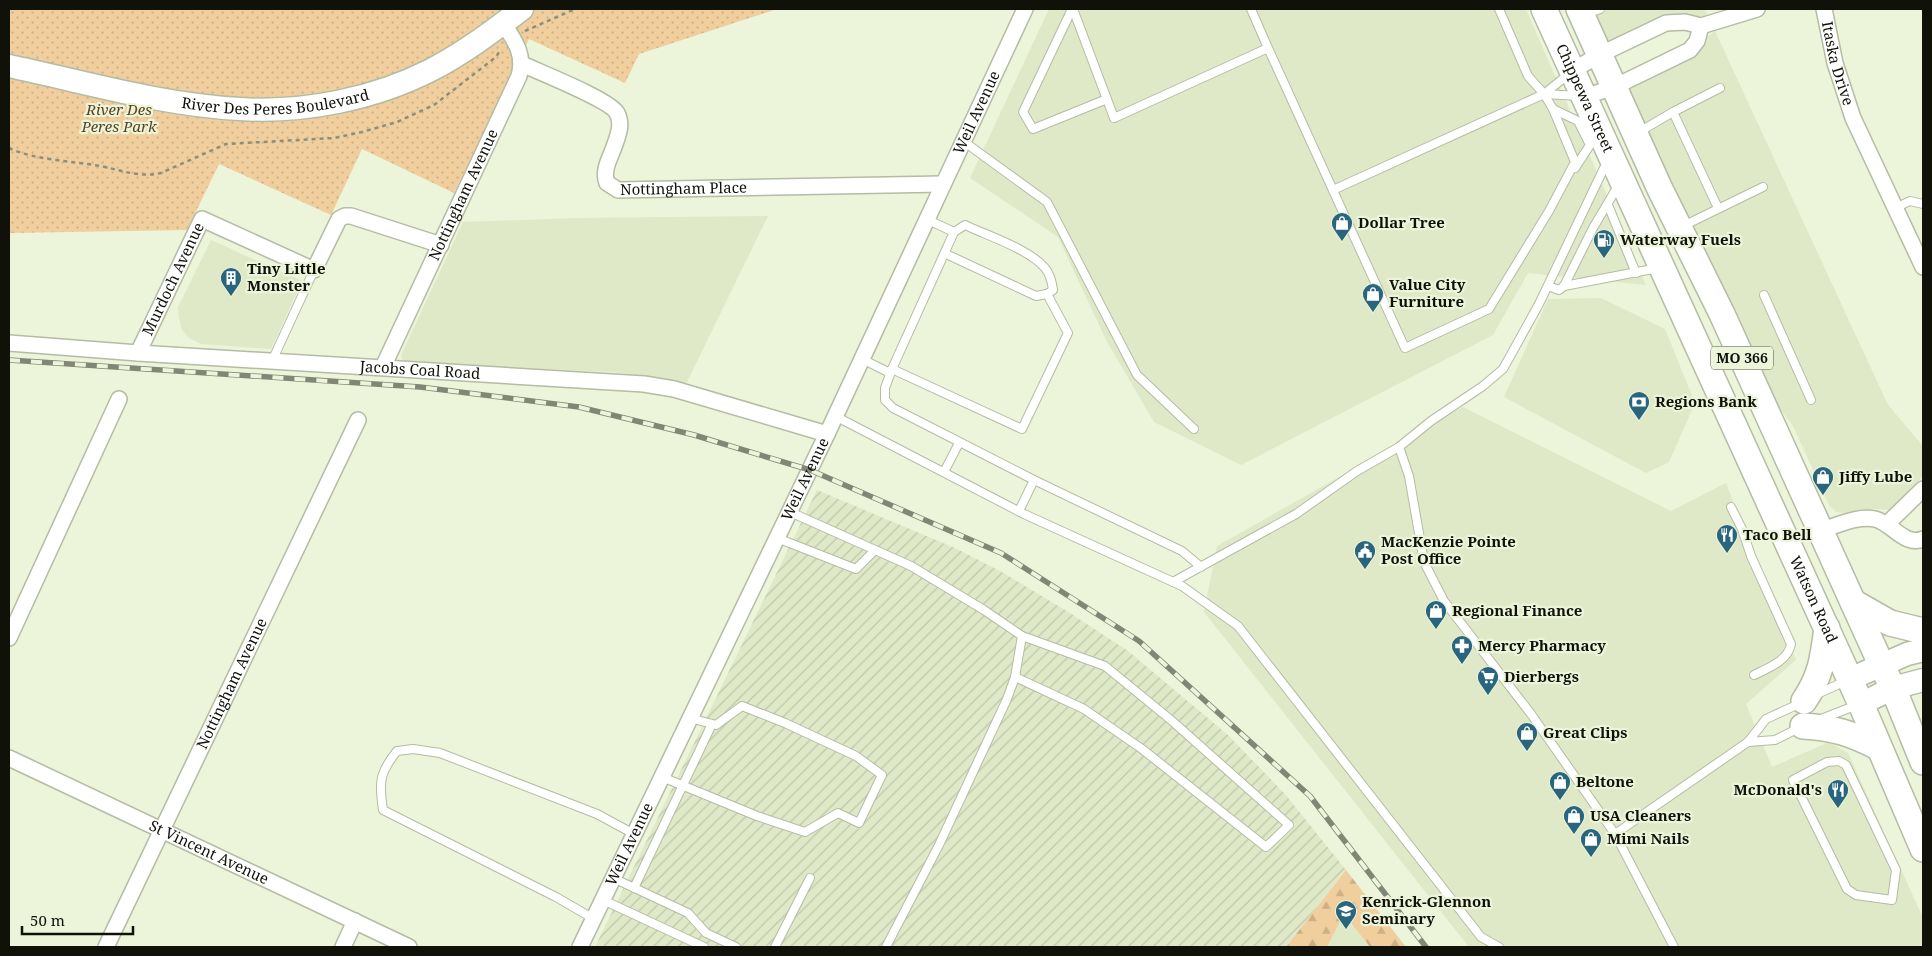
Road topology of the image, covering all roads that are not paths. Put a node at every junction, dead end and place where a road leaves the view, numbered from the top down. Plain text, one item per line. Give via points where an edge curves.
1 (522, 9) edge
2 (1025, 9) edge
3 (1073, 9) edge
4 (1251, 9) edge
5 (1499, 9) edge
6 (1544, 9) edge
7 (1757, 9) edge
8 (1824, 9) edge
9 (1587, 11) edge
10 (503, 23) junction
11 (1701, 26) junction
12 (1268, 48) junction
13 (1600, 55) junction
14 (522, 64) junction
15 (9, 66) edge
16 (1572, 71) junction
17 (1614, 87) junction
18 (1720, 88) dead end
19 (1544, 94) junction
20 (1584, 96) junction
21 (1106, 99) junction
22 (1553, 109) junction
23 (1673, 112) junction
24 (1635, 135) junction
25 (963, 141) junction
26 (1617, 183) junction
27 (942, 184) junction
28 (1763, 188) dead end
29 (1333, 190) junction
30 (1559, 192) junction
31 (1923, 204) edge
32 (1718, 208) junction
33 (1895, 208) junction
34 (926, 219) junction
35 (1578, 221) junction
36 (1593, 228) junction
37 (1680, 228) junction
38 (954, 232) junction
39 (441, 245) junction
40 (946, 254) junction
41 (1662, 267) junction
42 (1923, 267) edge
43 (314, 270) junction
44 (1636, 273) junction
45 (1548, 286) junction
46 (1564, 286) junction
47 (1047, 294) junction
48 (1764, 295) dead end
49 (9, 343) edge
50 (138, 353) junction
51 (862, 359) junction
52 (272, 361) junction
53 (383, 368) junction
54 (891, 371) junction
55 (119, 399) dead end
56 (1811, 400) dead end
57 (835, 416) junction
58 (358, 420) dead end
59 (1194, 429) dead end
60 (827, 434) junction
61 (959, 443) junction
62 (1399, 447) junction
63 (944, 472) junction
64 (1034, 480) junction
65 (1923, 489) edge
66 (1731, 507) dead end
67 (1019, 511) junction
68 (790, 512) junction
69 (1887, 524) junction
70 (1821, 530) junction
71 (777, 538) junction
72 (1923, 540) edge
73 (875, 550) junction
74 (1200, 567) junction
75 (1173, 582) junction
76 (1853, 602) junction
77 (1827, 628) junction
78 (1923, 631) edge
79 (1022, 636) junction
80 (9, 638) edge
81 (1923, 650) edge
82 (1881, 664) junction
83 (1754, 675) dead end
84 (1015, 677) junction
85 (1850, 679) junction
86 (1923, 680) edge
87 (1893, 688) junction
88 (1804, 701) junction
89 (1861, 704) junction
90 (690, 718) junction
91 (1923, 719) edge
92 (712, 724) junction
93 (1803, 726) junction
94 (1748, 742) junction
95 (1878, 747) junction
96 (1921, 755) edge
97 (9, 758) edge
98 (662, 777) junction
99 (1793, 780) joint
100 (683, 785) junction
101 (162, 829) junction
102 (634, 834) junction
103 (1615, 834) junction
104 (1923, 849) edge
105 (613, 878) junction
106 (810, 878) dead end
107 (634, 888) junction
108 (603, 900) junction
109 (594, 919) junction
110 (355, 921) junction
111 (106, 947) edge
112 (343, 947) edge
113 (409, 947) edge
114 (580, 947) edge
115 (704, 947) edge
116 (736, 947) edge
117 (775, 947) edge
118 (886, 947) edge
119 (1499, 947) edge
120 (1674, 947) edge

1 - 10 main road, River Des Peres Boulevard
2 - 25 street, Weil Avenue
3 - 21 lane
3 - 21 lane via 1023,112 1032,129
4 - 12 lane
5 - 19 lane via 1528,76
6 - 16 main road, Chippewa Street / MO 366
7 - 11 street
8 - 33 street, Itaska Drive via 1835,64 1853,118
9 - 13 main road, Chippewa Street / MO 366
10 - 14 street via 514,38
10 - 15 main road, River Des Peres Boulevard via 454,57 405,82 350,98 278,109 240,109 182,102
11 - 13 street via 1685,22 1666,23
11 - 17 street via 1697,41 1690,50
12 - 21 lane via 1114,118
12 - 29 lane
13 - 16 street
13 - 17 main road, Chippewa Street / MO 366
14 - 27 street, Nottingham Place via 616,111 620,129 605,176 607,183 618,190
14 - 39 street, Nottingham Avenue via 515,86
16 - 19 lane
16 - 20 main road, Chippewa Street / MO 366
17 - 20 street
17 - 24 main road, Chippewa Street / MO 366
18 - 23 lane
19 - 20 lane
19 - 22 lane
19 - 29 lane
20 - 26 main road, Chippewa Street / MO 366
22 - 30 lane via 1575,162
22 - 30 lane via 1578,121 1590,145
23 - 24 lane
23 - 32 lane
24 - 37 main road, Chippewa Street / MO 366
25 - 27 street, Weil Avenue
25 - 59 lane via 1047,202 1137,375
26 - 35 lane via 1604,168
26 - 36 lane
26 - 41 main road, Watson Road / MO 366
26 - 44 lane
27 - 34 street, Weil Avenue
28 - 32 lane
29 - 30 lane via 1405,348 1489,309
31 - 33 lane via 1910,201
32 - 37 lane
33 - 42 street, Itaska Drive
34 - 38 lane
34 - 51 street, Weil Avenue
35 - 36 lane
35 - 45 lane
36 - 46 lane
37 - 70 main road, MO 366
38 - 40 lane
38 - 47 lane via 965,225 1033,256 1052,280 1053,290
39 - 43 street via 345,216 339,219
39 - 53 street, Nottingham Avenue
40 - 47 lane via 1036,296
40 - 54 lane
41 - 44 lane
41 - 77 main road, Watson Road / MO 366
43 - 50 street, Murdoch Avenue via 202,219
43 - 52 lane
44 - 46 lane
45 - 46 lane via 1559,290
45 - 62 lane via 1503,369
47 - 54 lane via 1068,333 1022,429
48 - 56 lane
49 - 50 street, Jacobs Coal Road
50 - 52 street, Jacobs Coal Road
51 - 54 lane
51 - 57 street, Weil Avenue
52 - 53 street, Jacobs Coal Road
53 - 60 street, Jacobs Coal Road via 644,384 674,389
54 - 61 lane via 884,400
55 - 80 street
57 - 60 street, Weil Avenue
57 - 63 lane
58 - 101 street, Nottingham Avenue
60 - 68 street, Weil Avenue
61 - 63 lane
61 - 64 lane
62 - 74 lane via 1357,471 1296,514
62 - 103 lane via 1409,476 1424,562 1444,601 1531,714
63 - 67 lane
64 - 67 lane
64 - 74 lane via 1182,551
65 - 69 street
66 - 83 lane via 1791,644 1783,659
67 - 75 lane
68 - 71 street, Weil Avenue
68 - 73 lane
69 - 70 street via 1873,519 1854,520
69 - 72 street via 1908,540
70 - 76 main road, MO 366
71 - 73 lane via 856,569
71 - 90 street, Weil Avenue
73 - 79 lane via 911,566
74 - 75 lane
75 - 119 lane via 1238,626 1481,937
76 - 78 main road via 1890,623
76 - 82 main road, MO 366
77 - 85 main road, Watson Road / MO 366
77 - 88 main road via 1823,663
79 - 84 lane
79 - 84 lane via 1105,666 1171,720 1289,826 1266,847 1142,749 1084,708
81 - 82 main road
82 - 85 main road
82 - 87 main road, MO 366
84 - 118 lane via 939,845
85 - 88 lane
85 - 89 main road, Watson Road / MO 366
86 - 87 main road
87 - 89 main road
87 - 96 main road, MO 366
88 - 94 lane via 1766,719
89 - 93 lane
89 - 95 main road, Watson Road / MO 366
90 - 92 lane
90 - 98 street, Weil Avenue
91 - 96 main road
92 - 100 lane
92 - 100 lane via 716,725 742,706 856,756 882,775 858,823 838,814 805,832
93 - 94 lane via 1775,740
93 - 95 main road via 1845,732
94 - 103 lane
95 - 104 main road, Watson Road / MO 366
97 - 101 street, St Vincent Avenue
98 - 100 lane
98 - 102 street, Weil Avenue
99 - 99 lane via 1847,889 1856,895 1892,900 1896,870 1846,765 1839,761 1828,762
100 - 107 lane
101 - 110 street, St Vincent Avenue
101 - 111 street, Nottingham Avenue
102 - 105 street, Weil Avenue
102 - 109 lane via 597,814 440,753 413,749 397,751 386,764 380,785 383,810
103 - 120 lane
105 - 107 lane
105 - 108 street, Weil Avenue
106 - 117 lane
107 - 116 lane via 688,913 706,933
108 - 109 street, Weil Avenue
108 - 115 lane
109 - 114 street, Weil Avenue
110 - 112 street
110 - 113 street, St Vincent Avenue

